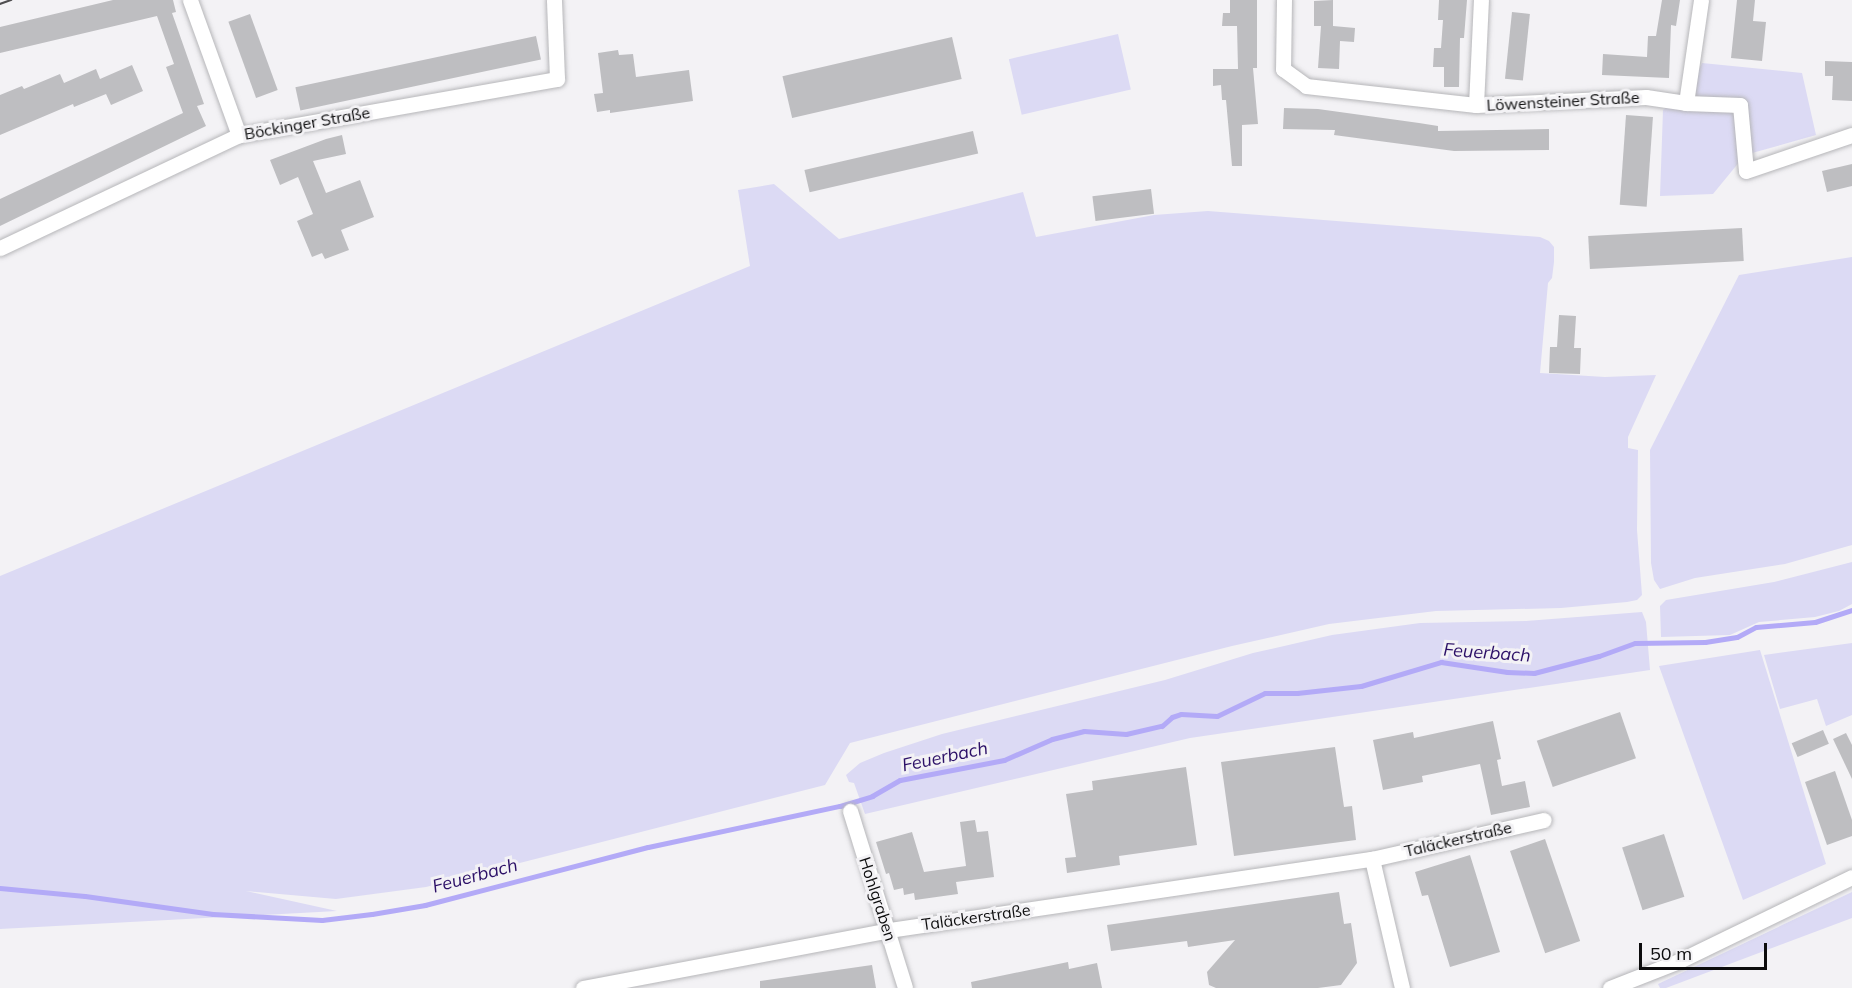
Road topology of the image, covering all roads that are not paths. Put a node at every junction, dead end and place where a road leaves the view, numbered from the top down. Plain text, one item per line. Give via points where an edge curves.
1 (190, 0) edge
2 (554, 0) edge
3 (1284, 0) edge
4 (1481, 0) edge
5 (1701, 0) edge
6 (1686, 103) junction
7 (1476, 105) junction
8 (239, 135) junction
9 (1852, 135) edge
10 (0, 248) edge
11 (850, 811) dead end
12 (1544, 820) dead end
13 (1372, 859) junction
14 (1852, 877) edge
15 (888, 930) junction
16 (583, 988) edge
17 (905, 988) edge
18 (1402, 988) edge
19 (1610, 988) edge

1 - 8 street
2 - 8 street, Böckinger Straße via 557,78
3 - 7 street, Löwensteiner Straße via 1283,69 1306,86
4 - 7 street
5 - 6 street
6 - 7 street, Löwensteiner Straße via 1646,97
6 - 9 street, Löwensteiner Straße via 1740,105 1746,171
8 - 10 street, Böckinger Straße
11 - 15 street, Hohlgraben
12 - 13 street, Taläckerstraße
13 - 15 street, Taläckerstraße
13 - 18 street
14 - 19 street via 1679,961
15 - 16 street, Taläckerstraße
15 - 17 street, Hohlgraben

